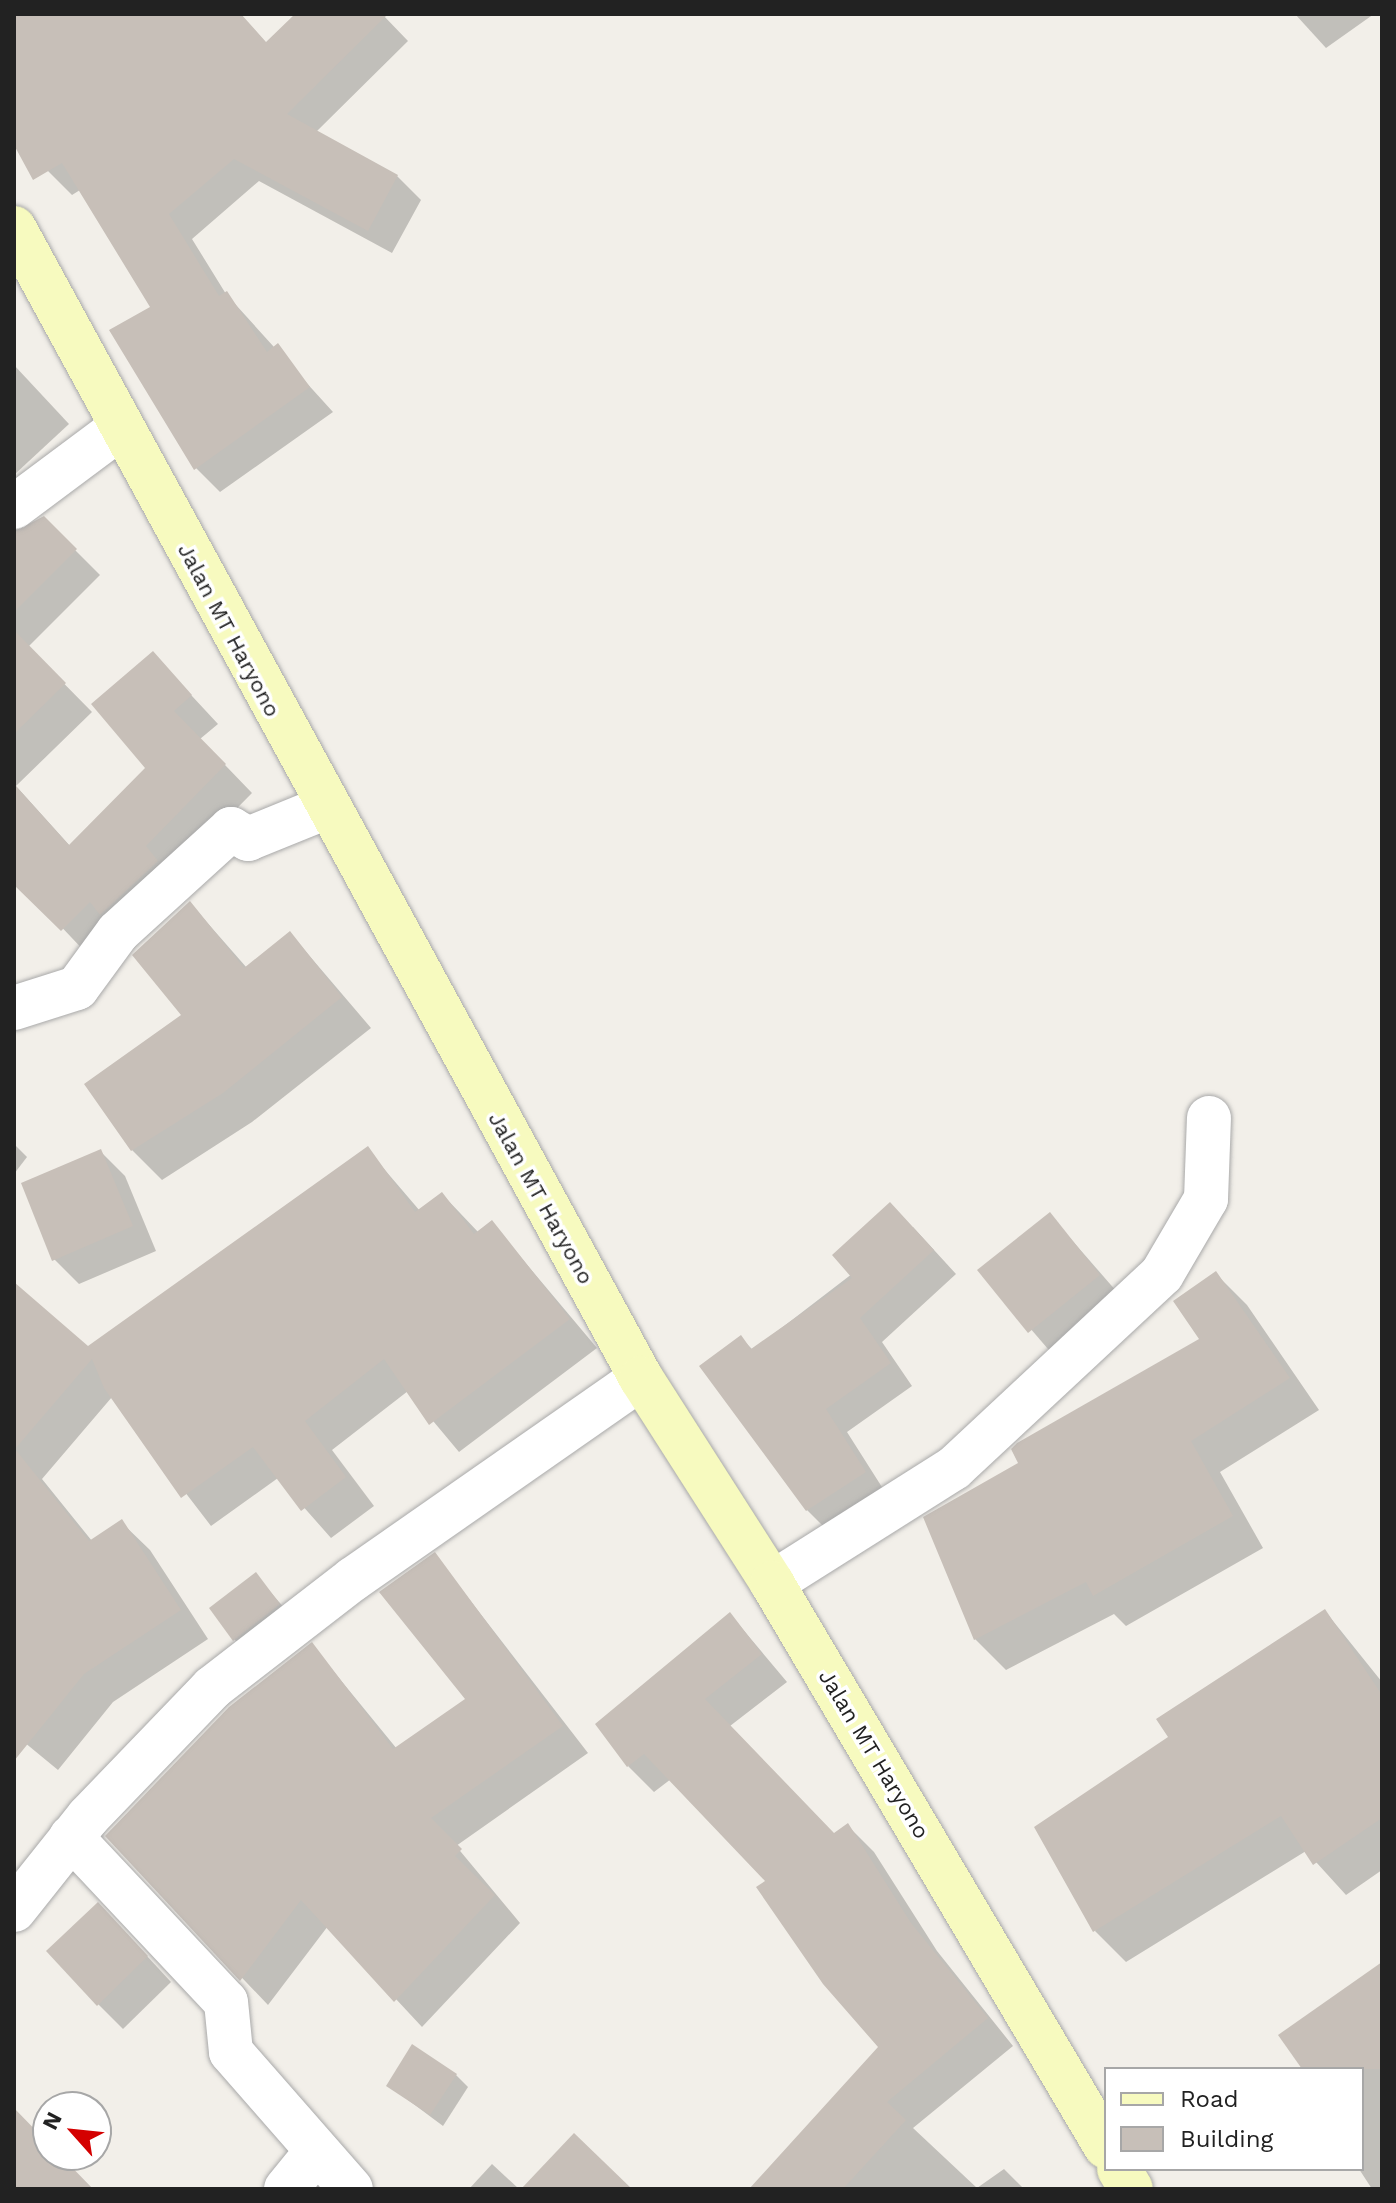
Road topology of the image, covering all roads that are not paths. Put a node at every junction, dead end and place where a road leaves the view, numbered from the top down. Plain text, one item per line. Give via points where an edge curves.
1 (14, 228) edge
2 (120, 428) junction
3 (14, 507) edge
4 (324, 808) junction
5 (14, 1008) edge
6 (1209, 1118) dead end
7 (641, 1378) junction
8 (772, 1583) junction
9 (71, 1837) junction
10 (14, 1910) edge
11 (1104, 2144) edge
12 (317, 2151) junction
13 (1120, 2171) edge
14 (286, 2189) edge
15 (351, 2189) edge
16 (1131, 2189) edge

1 - 2 main road, Jalan MT Haryono
2 - 3 street
2 - 4 main road, Jalan MT Haryono
4 - 5 street via 248,839 231,829 118,932 77,988
4 - 7 main road, Jalan MT Haryono
6 - 8 street via 1206,1199 1162,1274 954,1468
7 - 8 main road, Jalan MT Haryono
7 - 9 street via 353,1579 212,1688
8 - 11 main road, Jalan MT Haryono
9 - 10 street
9 - 12 street via 226,2002 231,2052
12 - 14 street
12 - 15 street
13 - 16 main road

